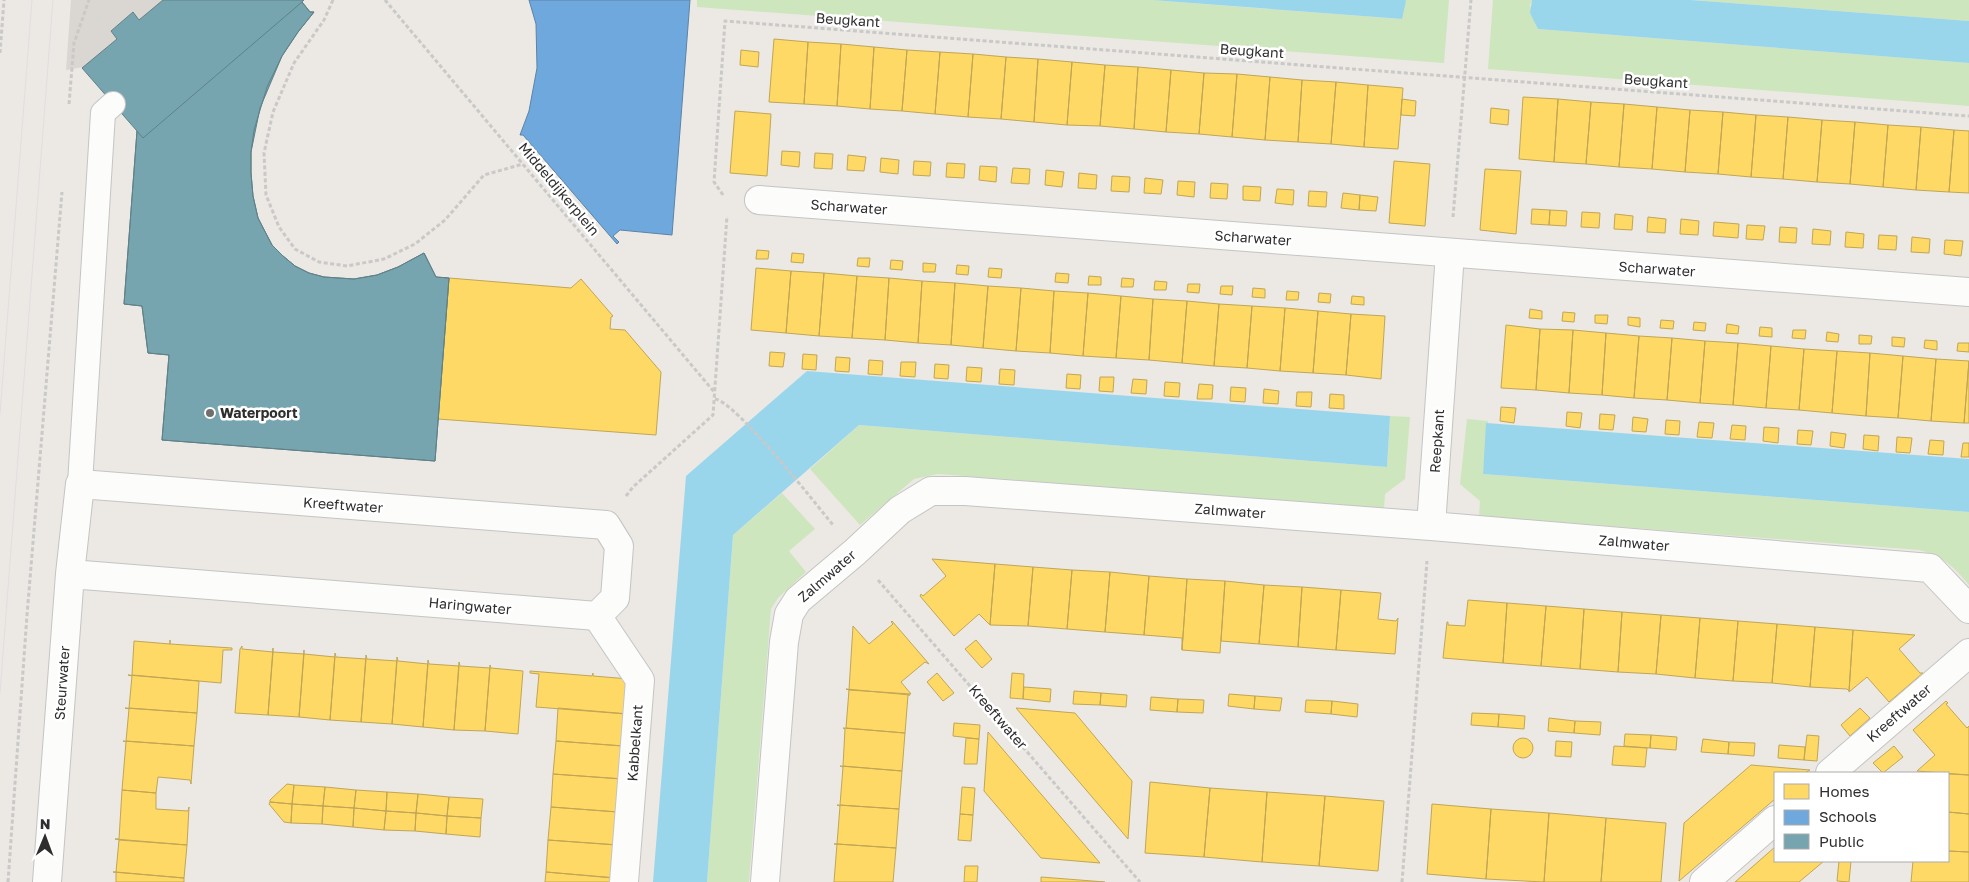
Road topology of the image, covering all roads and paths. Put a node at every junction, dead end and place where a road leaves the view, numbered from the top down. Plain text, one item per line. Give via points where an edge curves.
1 (4, 0) edge
2 (89, 0) edge
3 (333, 0) edge
4 (385, 0) edge
5 (1471, 0) edge
6 (0, 53) edge
7 (1464, 78) junction
8 (113, 104) dead end
9 (69, 109) dead end
10 (1969, 116) edge
11 (523, 164) junction
12 (62, 188) dead end
13 (759, 200) joint
14 (732, 208) junction
15 (1450, 253) junction
16 (1969, 292) edge
17 (715, 393) junction
18 (715, 399) junction
19 (80, 484) junction
20 (819, 508) dead end
21 (606, 525) junction
22 (1431, 526) junction
23 (855, 552) junction
24 (70, 574) junction
25 (1969, 609) edge
26 (597, 616) junction
27 (1969, 652) edge
28 (1831, 772) edge
29 (1774, 821) edge
30 (8, 882) edge
31 (47, 882) edge
32 (624, 882) edge
33 (764, 882) edge
34 (1140, 882) edge
35 (1402, 882) edge
36 (1704, 882) edge

1 - 6 path
2 - 9 path via 74,43
3 - 11 path via 324,20 294,63 273,112 264,153 266,195 279,227 295,249 319,262 347,266 384,259 415,244 445,220 484,176
4 - 11 path, Middeldijkerplein
5 - 7 path
7 - 10 path, Beugkant
7 - 14 path, Beugkant via 725,21 714,182
7 - 15 path
8 - 19 lane via 103,113
11 - 17 path, Middeldijkerplein
12 - 30 path
13 - 14 path via 739,202
13 - 15 street, Scharwater
14 - 17 path via 726,216
15 - 16 street, Scharwater
15 - 22 street, Reepkant
17 - 18 path
18 - 20 path via 721,400 744,420
18 - 21 path via 713,415 633,487
19 - 21 street, Kreeftwater
19 - 24 street, Steurwater
21 - 26 street via 619,546 615,598
22 - 23 street, Zalmwater via 931,491 900,510
22 - 25 street, Zalmwater via 1930,568
22 - 35 path
23 - 33 street, Zalmwater via 798,600 789,614
23 - 34 path, Kreeftwater
24 - 26 street, Haringwater
24 - 31 street, Steurwater
26 - 32 street, Kabbelkant via 640,680
27 - 28 street, Kreeftwater
29 - 36 street

